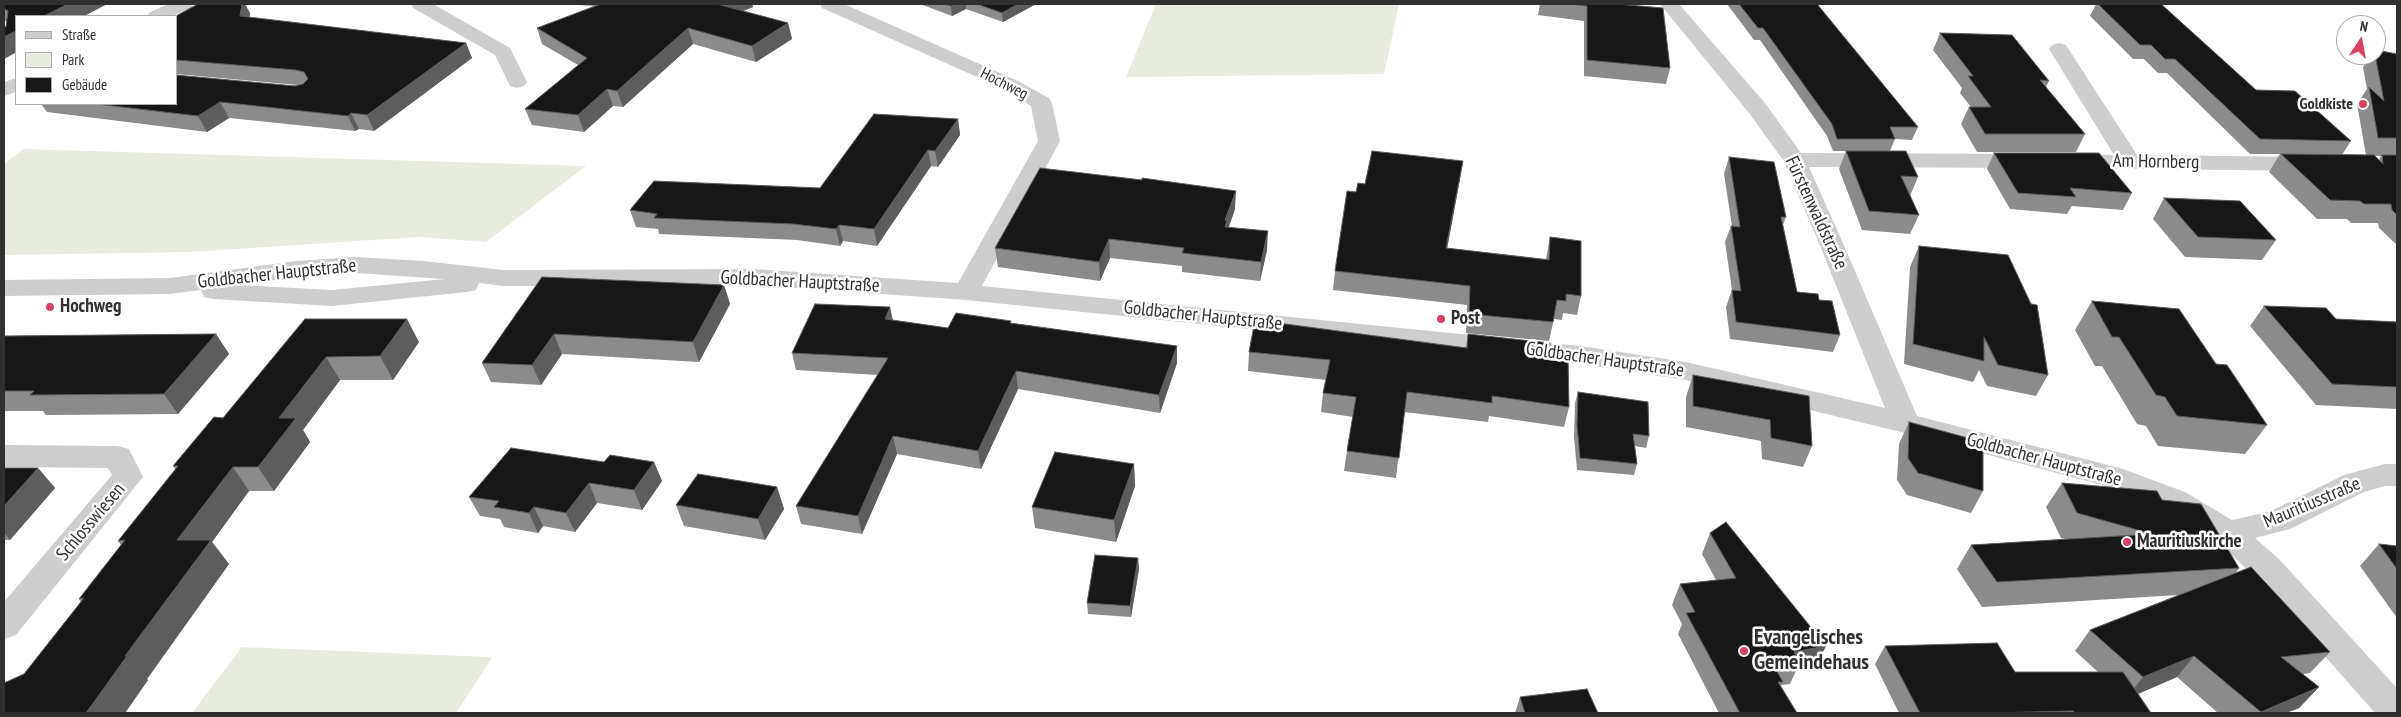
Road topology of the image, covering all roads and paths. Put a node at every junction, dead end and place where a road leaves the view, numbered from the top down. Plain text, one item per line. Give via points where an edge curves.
1 (184, 4) edge
2 (420, 4) edge
3 (829, 4) edge
4 (1669, 4) edge
5 (159, 15) edge
6 (2059, 49) dead end
7 (517, 82) dead end
8 (1794, 160) junction
9 (2129, 161) junction
10 (2338, 164) edge
11 (4, 288) edge
12 (966, 292) junction
13 (1905, 423) junction
14 (4, 456) edge
15 (2397, 475) edge
16 (2228, 533) junction
17 (4, 625) edge
18 (2397, 713) edge

1 - 5 street
2 - 7 street via 503,52
3 - 12 street, Hochweg via 1011,85 1041,103 1049,141
4 - 8 street, Fürstenwaldstraße via 1756,108
6 - 9 street
8 - 9 street, Am Hornberg
8 - 13 street, Fürstenwaldstraße
9 - 10 street, Am Hornberg
11 - 12 street, Goldbacher Hauptstraße via 170,286 241,294 332,298 414,291 503,278 754,277
12 - 13 street, Goldbacher Hauptstraße via 1580,355 1686,371
13 - 16 street, Goldbacher Hauptstraße via 2109,476 2174,500
14 - 17 street, Schlosswiesen via 118,457 128,477
15 - 16 street, Mauritiusstraße via 2355,483 2279,521
16 - 18 street, Goldbacher Hauptstraße via 2267,568

